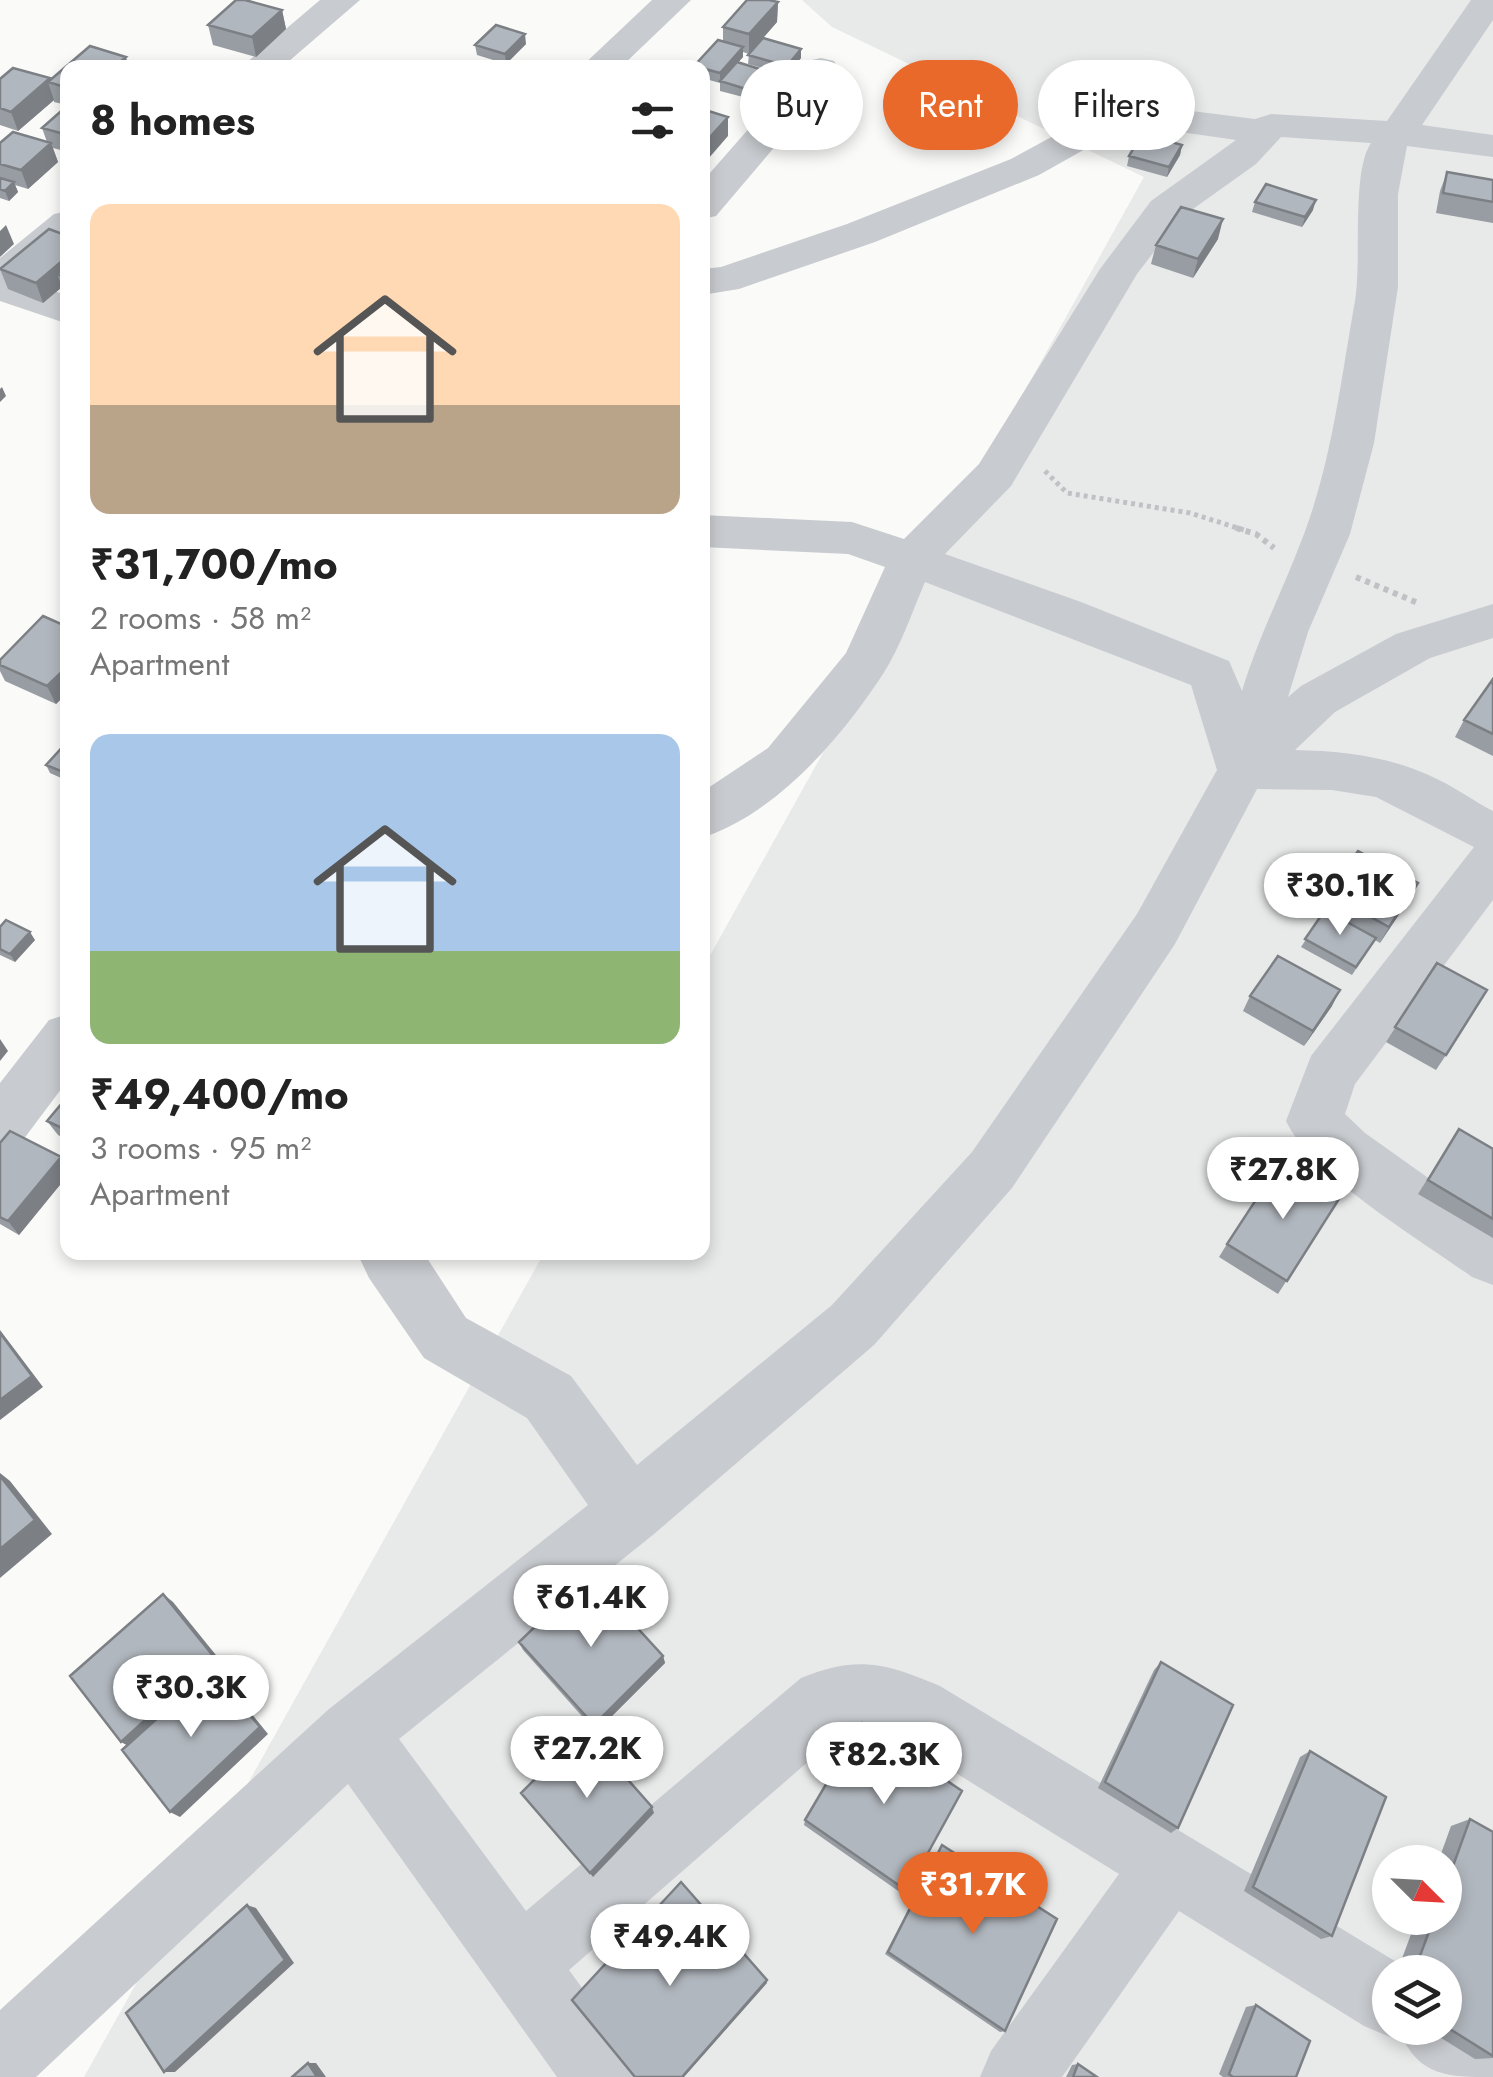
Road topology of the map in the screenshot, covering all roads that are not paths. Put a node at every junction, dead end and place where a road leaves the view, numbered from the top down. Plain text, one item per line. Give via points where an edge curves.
1 (287, 0) edge
2 (673, 0) edge
3 (1490, 0) edge
4 (335, 6) edge
5 (268, 60) edge
6 (607, 60) edge
7 (1265, 132) junction
8 (1398, 132) junction
9 (1493, 146) edge
10 (751, 150) edge
11 (710, 197) edge
12 (60, 229) edge
13 (710, 281) edge
14 (0, 282) edge
15 (60, 308) edge
16 (710, 532) edge
17 (911, 560) junction
18 (1493, 621) edge
19 (1242, 770) junction
20 (710, 813) edge
21 (1493, 833) edge
22 (1493, 861) edge
23 (60, 1047) edge
24 (0, 1126) edge
25 (1493, 1258) edge
26 (391, 1260) edge
27 (631, 1511) junction
28 (353, 1733) junction
29 (1169, 1865) junction
30 (520, 1964) junction
31 (1372, 1989) edge
32 (1462, 2044) edge
33 (0, 2060) edge
34 (1493, 2063) edge
35 (602, 2077) edge
36 (1017, 2077) edge

1 - 4 street
2 - 6 street
3 - 8 street
4 - 5 street
7 - 8 street via 1271,125
7 - 13 street via 1160,118 1092,130 1026,166 862,233
7 - 17 street via 1165,210 1120,269 995,475
8 - 9 street
8 - 19 street via 1384,152 1378,288 1352,443 1328,534 1284,632
10 - 11 street
12 - 14 street
14 - 15 street
16 - 17 street via 852,538
17 - 19 street via 1212,674
17 - 20 street via 866,662 786,762
18 - 19 street via 1413,646 1318,700
19 - 21 street via 1342,770 1416,790
19 - 27 street via 1156,930 992,1170 853,1325
22 - 25 street via 1331,1073 1314,1121
23 - 24 street
26 - 27 street via 445,1338 549,1396
27 - 28 street
28 - 30 street
28 - 33 street
29 - 30 street via 916,1710 864,1695 825,1702
29 - 31 street
29 - 36 street
30 - 35 street
32 - 34 street

